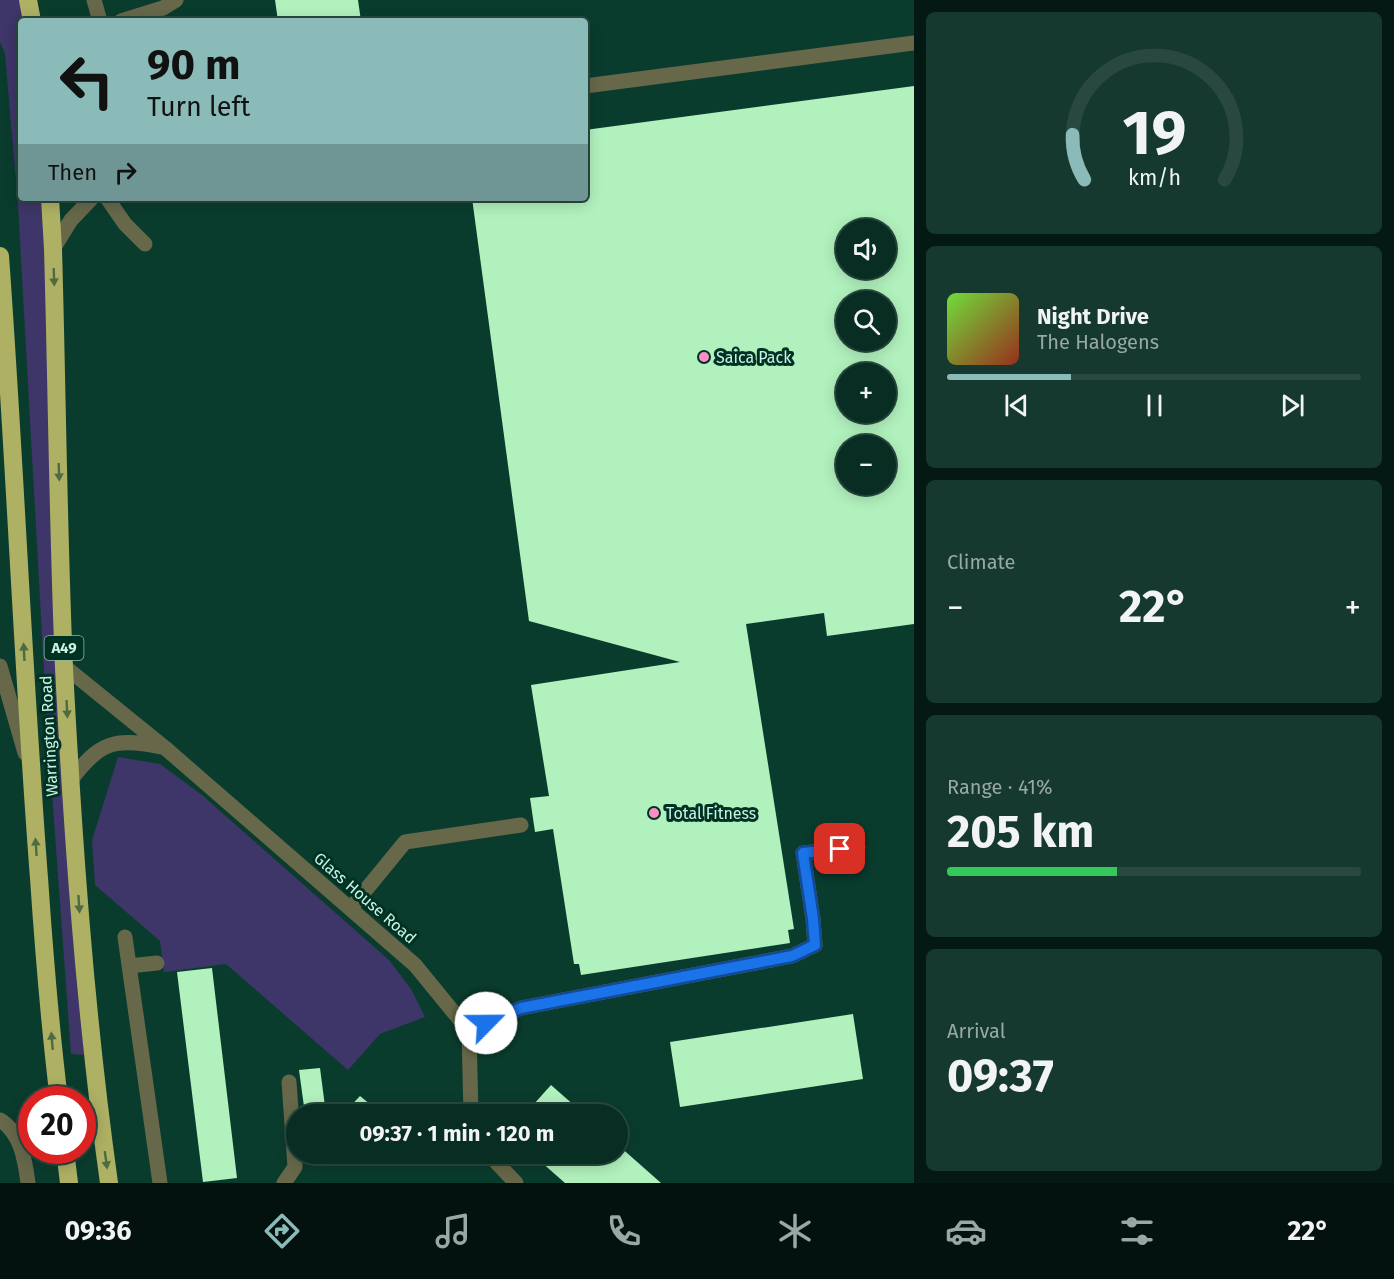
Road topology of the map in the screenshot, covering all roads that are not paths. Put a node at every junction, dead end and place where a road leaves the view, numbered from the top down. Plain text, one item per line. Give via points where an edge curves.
1 (28, 0) edge
2 (94, 0) edge
3 (176, 0) edge
4 (31, 18) edge
5 (99, 18) edge
6 (131, 18) edge
7 (914, 43) edge
8 (588, 86) edge
9 (50, 201) edge
10 (89, 201) edge
11 (109, 201) edge
12 (145, 244) dead end
13 (53, 249) junction
14 (0, 256) edge
15 (0, 666) edge
16 (64, 666) junction
17 (164, 747) junction
18 (30, 771) junction
19 (71, 780) junction
20 (520, 825) dead end
21 (858, 847) dead end
22 (351, 908) junction
23 (125, 937) dead end
24 (157, 963) dead end
25 (129, 966) junction
26 (469, 1031) junction
27 (289, 1082) dead end
28 (58, 1086) edge
29 (471, 1104) edge
30 (0, 1120) edge
31 (67, 1164) edge
32 (498, 1164) edge
33 (28, 1183) edge
34 (69, 1183) edge
35 (109, 1183) edge
36 (160, 1183) edge
37 (284, 1183) edge
38 (516, 1183) edge

1 - 4 highway
2 - 5 street
3 - 6 street
7 - 8 street
9 - 13 highway, Warrington Road / A49
10 - 13 street via 71,220
11 - 12 street
13 -> 16 highway, Warrington Road / A49
18 -> 14 highway, Warrington Road / A49
15 - 18 street
16 - 17 street, Glass House Road
16 -> 19 highway, Warrington Road / A49
17 - 19 street via 138,742 104,747 87,759
17 - 22 street, Glass House Road
28 -> 18 highway, Warrington Road / A49
19 -> 35 highway, Warrington Road / A49 via 86,993
20 - 22 street via 405,842
21 - 26 street via 803,853 815,945 792,956 521,1008
22 - 26 street, Glass House Road via 415,965
23 - 25 street
24 - 25 street
25 - 36 street
26 - 29 street
27 - 37 street via 296,1167
30 - 33 street via 17,1138
31 - 34 highway
32 - 38 street

